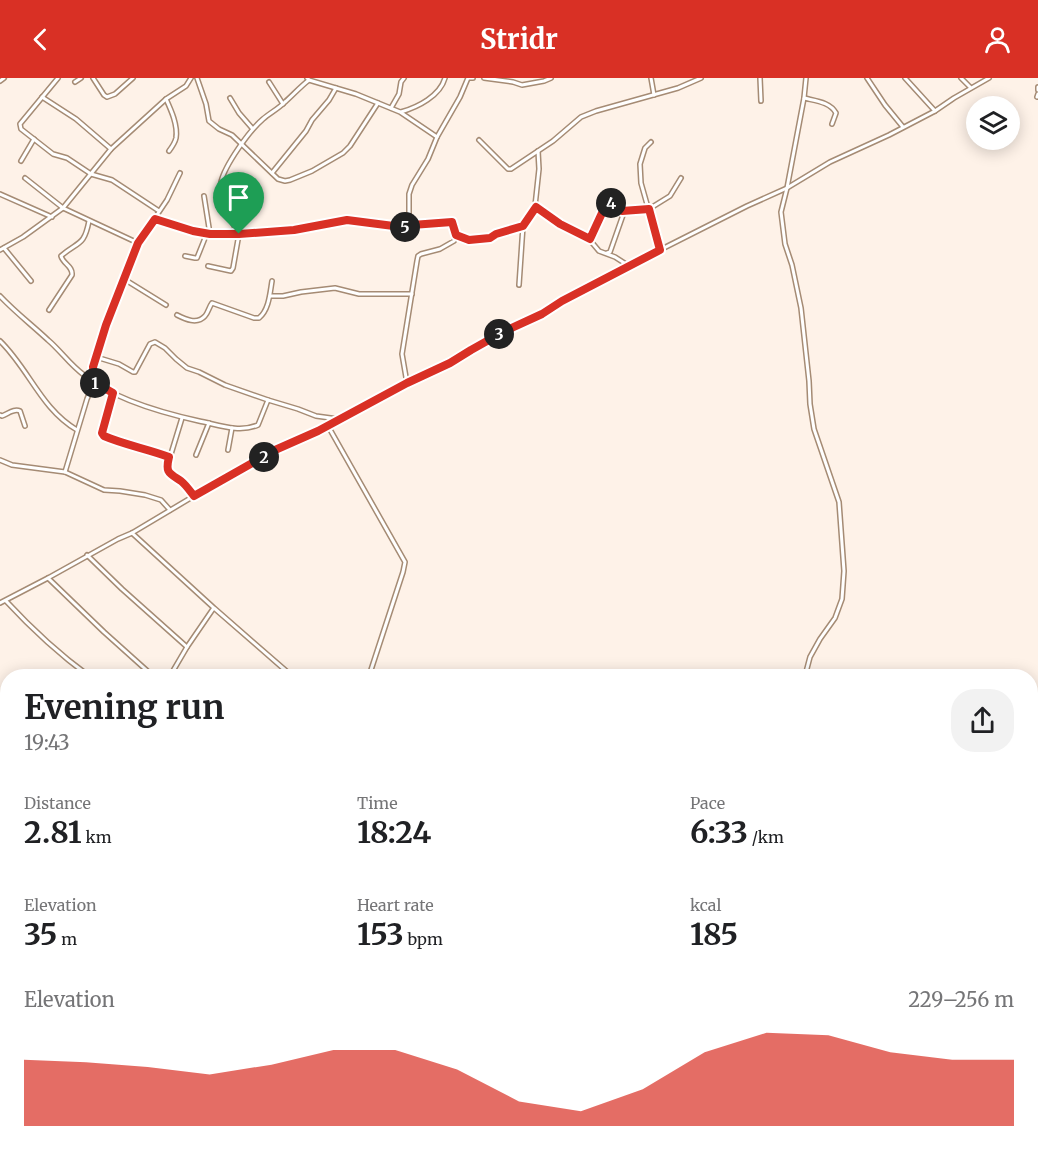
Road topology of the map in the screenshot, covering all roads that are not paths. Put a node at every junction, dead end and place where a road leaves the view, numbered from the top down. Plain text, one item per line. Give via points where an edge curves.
1 (4, 78) edge
2 (58, 78) edge
3 (81, 78) edge
4 (93, 78) edge
5 (133, 78) edge
6 (191, 78) edge
7 (197, 78) edge
8 (404, 78) edge
9 (445, 78) edge
10 (473, 78) edge
11 (484, 78) edge
12 (551, 78) edge
13 (651, 78) edge
14 (701, 78) edge
15 (760, 78) edge
16 (806, 78) edge
17 (867, 78) edge
18 (905, 78) edge
19 (961, 78) edge
20 (989, 78) edge
21 (308, 79) edge
22 (0, 81) edge
23 (75, 82) dead end
24 (269, 82) dead end
25 (336, 88) junction
26 (971, 88) junction
27 (654, 95) junction
28 (42, 97) junction
29 (230, 98) dead end
30 (804, 98) junction
31 (166, 99) junction
32 (761, 101) dead end
33 (283, 104) junction
34 (378, 104) junction
35 (391, 108) junction
36 (935, 111) junction
37 (400, 112) junction
38 (832, 124) dead end
39 (903, 127) junction
40 (252, 129) junction
41 (437, 137) junction
42 (34, 139) junction
43 (478, 140) dead end
44 (651, 142) dead end
45 (242, 144) junction
46 (111, 149) junction
47 (169, 151) dead end
48 (538, 151) junction
49 (21, 161) dead end
50 (272, 173) junction
51 (91, 174) junction
52 (180, 174) dead end
53 (26, 178) dead end
54 (681, 178) dead end
55 (787, 188) junction
56 (0, 194) edge
57 (204, 196) dead end
58 (536, 207) junction
59 (63, 208) junction
60 (649, 209) junction
61 (159, 211) junction
62 (622, 211) junction
63 (52, 217) junction
64 (155, 219) junction
65 (89, 221) junction
66 (523, 226) junction
67 (409, 228) junction
68 (209, 233) junction
69 (239, 234) junction
70 (456, 235) junction
71 (590, 239) junction
72 (138, 243) junction
73 (2, 249) edge
74 (660, 250) junction
75 (606, 253) junction
76 (185, 256) dead end
77 (208, 266) dead end
78 (629, 266) junction
79 (124, 279) junction
80 (31, 281) dead end
81 (272, 281) dead end
82 (519, 285) dead end
83 (412, 294) junction
84 (0, 296) edge
85 (270, 296) junction
86 (166, 305) dead end
87 (49, 310) dead end
88 (177, 315) dead end
89 (0, 341) edge
90 (96, 357) junction
91 (94, 382) junction
92 (407, 383) junction
93 (113, 393) junction
94 (268, 400) junction
95 (0, 415) edge
96 (182, 418) junction
97 (339, 419) junction
98 (209, 423) junction
99 (25, 426) dead end
100 (328, 426) junction
101 (232, 428) junction
102 (77, 430) junction
103 (228, 450) dead end
104 (196, 455) dead end
105 (169, 457) junction
106 (0, 460) edge
107 (65, 472) junction
108 (194, 496) junction
109 (170, 510) junction
110 (132, 532) junction
111 (87, 555) junction
112 (48, 578) junction
113 (6, 601) junction
114 (0, 603) edge
115 (214, 608) junction
116 (187, 646) junction
117 (79, 669) edge
118 (145, 669) edge
119 (174, 669) edge
120 (284, 669) edge
121 (371, 669) edge
122 (807, 669) edge

1 - 22 street
2 - 28 street
3 - 23 street
4 - 5 street via 107,97
6 - 31 street
7 - 45 street via 209,121
8 - 35 street
9 - 37 street via 437,93
10 - 41 street via 466,81
11 - 12 street via 522,85
13 - 27 street
14 - 27 street
15 - 32 street
16 - 30 street
17 - 39 street
18 - 36 street
19 - 26 street
20 - 26 street
21 - 25 street
21 - 33 street
24 - 33 street
25 - 34 street
25 - 50 street
26 - 36 street
27 - 48 street via 581,117
28 - 42 street via 19,125
28 - 46 street
29 - 40 street
30 - 38 street via 834,109
30 - 55 street
31 - 46 street
31 - 47 street via 176,132
33 - 40 street
34 - 35 street
34 - 50 street via 343,153 290,180 278,179
35 - 37 street
36 - 39 street
37 - 41 street
39 - 55 street
40 - 45 street
41 - 67 street via 409,194
42 - 49 street
42 - 51 street
43 - 48 street via 508,169
44 - 60 street via 640,165
45 - 50 street
45 - 69 street via 221,183 228,217
46 - 51 street
48 - 58 street
51 - 59 street
51 - 61 street via 112,180
52 - 61 street
53 - 59 street
54 - 60 street via 670,196
55 - 74 street
55 - 122 street via 781,212 782,229 801,308 814,429 839,502 844,571 842,599 835,618 810,657
56 - 63 street
57 - 68 street
58 - 66 street
58 - 71 street
59 - 63 street
59 - 65 street
60 - 62 street
60 - 74 street
61 - 64 street
62 - 71 street via 610,202
62 - 75 street via 610,252
63 - 73 street
64 - 68 street
64 - 72 street
65 - 72 street
65 - 87 street via 82,242 62,256 72,275
66 - 70 street via 490,238 469,240
66 - 82 street
67 - 69 street via 347,220 294,230
67 - 70 street via 452,222
68 - 69 street
68 - 76 street via 197,258
69 - 77 street via 232,270
70 - 83 street via 450,245 418,256
71 - 75 street via 599,251
72 - 79 street
73 - 80 street
74 - 78 street
75 - 78 street
78 - 92 street
79 - 86 street
79 - 90 street
81 - 85 street
83 - 85 street via 370,295 335,288
83 - 92 street via 402,354
84 - 91 street via 72,366
85 - 88 street via 259,318 212,303 202,319
89 - 102 street via 39,396
90 - 91 street
90 - 94 street via 135,372 150,344 155,342 188,368
91 - 93 street
91 - 102 street
92 - 97 street
93 - 96 street
93 - 105 street via 102,430 104,436
94 - 97 street via 316,416
94 - 101 street via 258,425
95 - 99 street via 18,410
96 - 98 street
96 - 105 street
97 - 100 street
98 - 101 street
98 - 104 street
100 - 108 street via 275,450
100 - 121 street via 405,562
101 - 103 street
102 - 107 street
105 - 108 street via 169,473
106 - 107 street
107 - 109 street via 104,490 160,500
108 - 109 street
109 - 110 street
110 - 111 street
110 - 115 street
111 - 112 street
111 - 116 street
112 - 113 street
112 - 118 street
113 - 114 street
113 - 117 street
115 - 116 street
115 - 120 street
116 - 119 street

